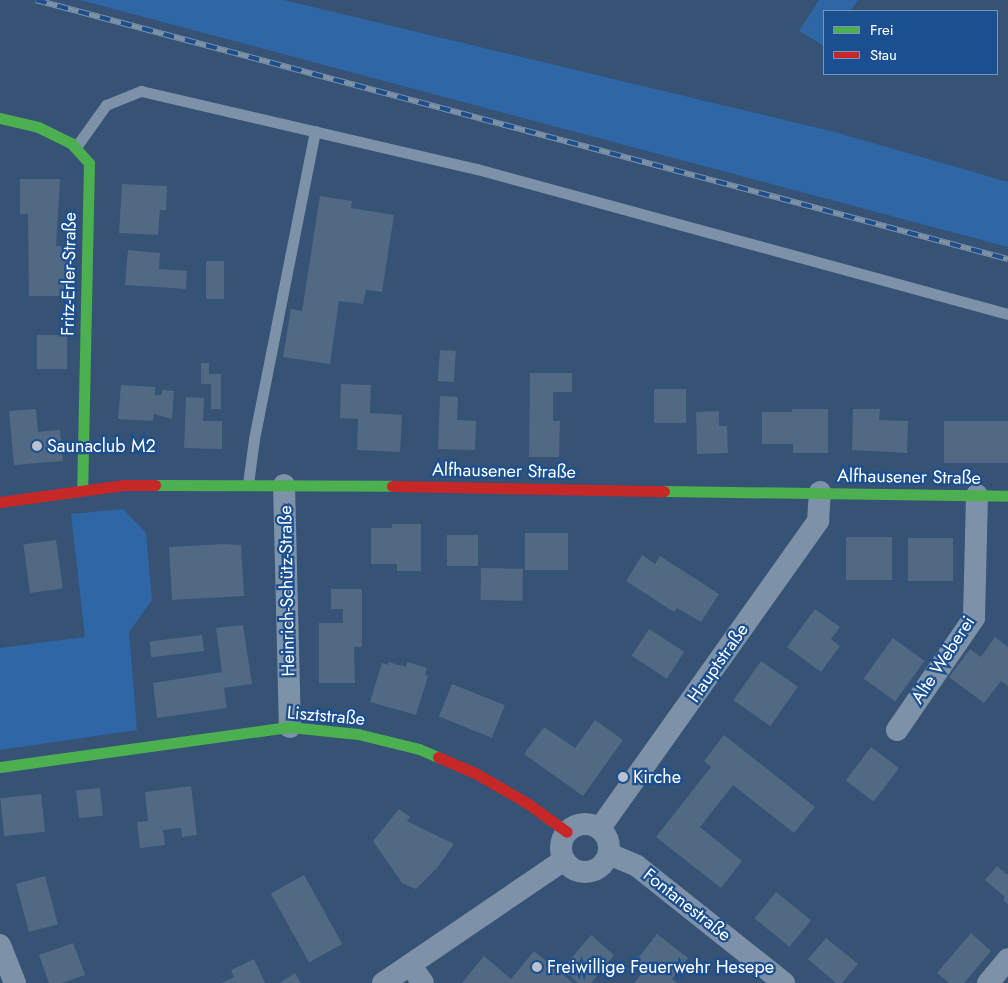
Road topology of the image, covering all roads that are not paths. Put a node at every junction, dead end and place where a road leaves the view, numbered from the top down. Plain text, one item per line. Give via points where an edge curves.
1 (0, 118) edge
2 (315, 131) junction
3 (76, 147) junction
4 (1008, 314) edge
5 (248, 484) junction
6 (284, 485) junction
7 (82, 488) junction
8 (820, 492) junction
9 (977, 495) junction
10 (1008, 496) edge
11 (0, 502) edge
12 (290, 727) junction
13 (897, 730) dead end
14 (0, 767) edge
15 (600, 828) junction
16 (567, 832) junction
17 (609, 854) junction
18 (564, 860) junction
19 (1, 951) edge
20 (1008, 959) edge
21 (410, 965) junction
22 (15, 983) edge
23 (383, 983) edge
24 (423, 983) edge
25 (784, 983) edge
26 (988, 983) edge

1 - 3 street, Fritz-Erler-Straße via 38,127
2 - 3 lane via 142,91 106,105
2 - 4 lane via 477,169
2 - 5 lane
3 - 7 street, Fritz-Erler-Straße via 89,163
5 - 6 street, Alfhausener Straße
5 - 7 street, Alfhausener Straße
6 - 8 street, Alfhausener Straße
6 - 12 street, Heinrich-Schütz-Straße
7 - 11 street, Alfhausener Straße
8 - 9 street, Alfhausener Straße
8 - 15 street, Hauptstraße via 818,521
9 - 10 street, Alfhausener Straße
9 - 13 street, Alte Weberei via 974,618
12 - 14 street, Lisztstraße
12 - 16 street, Lisztstraße via 358,734 419,749 475,773 527,803
15 - 16 street via 583,824
15 - 17 street via 608,839
16 - 18 street via 561,844
17 - 18 street via 605,863 591,872 575,870
17 - 25 street, Fontanestraße via 637,866
18 - 21 street
19 - 22 street
20 - 26 street
21 - 23 street
21 - 24 street

